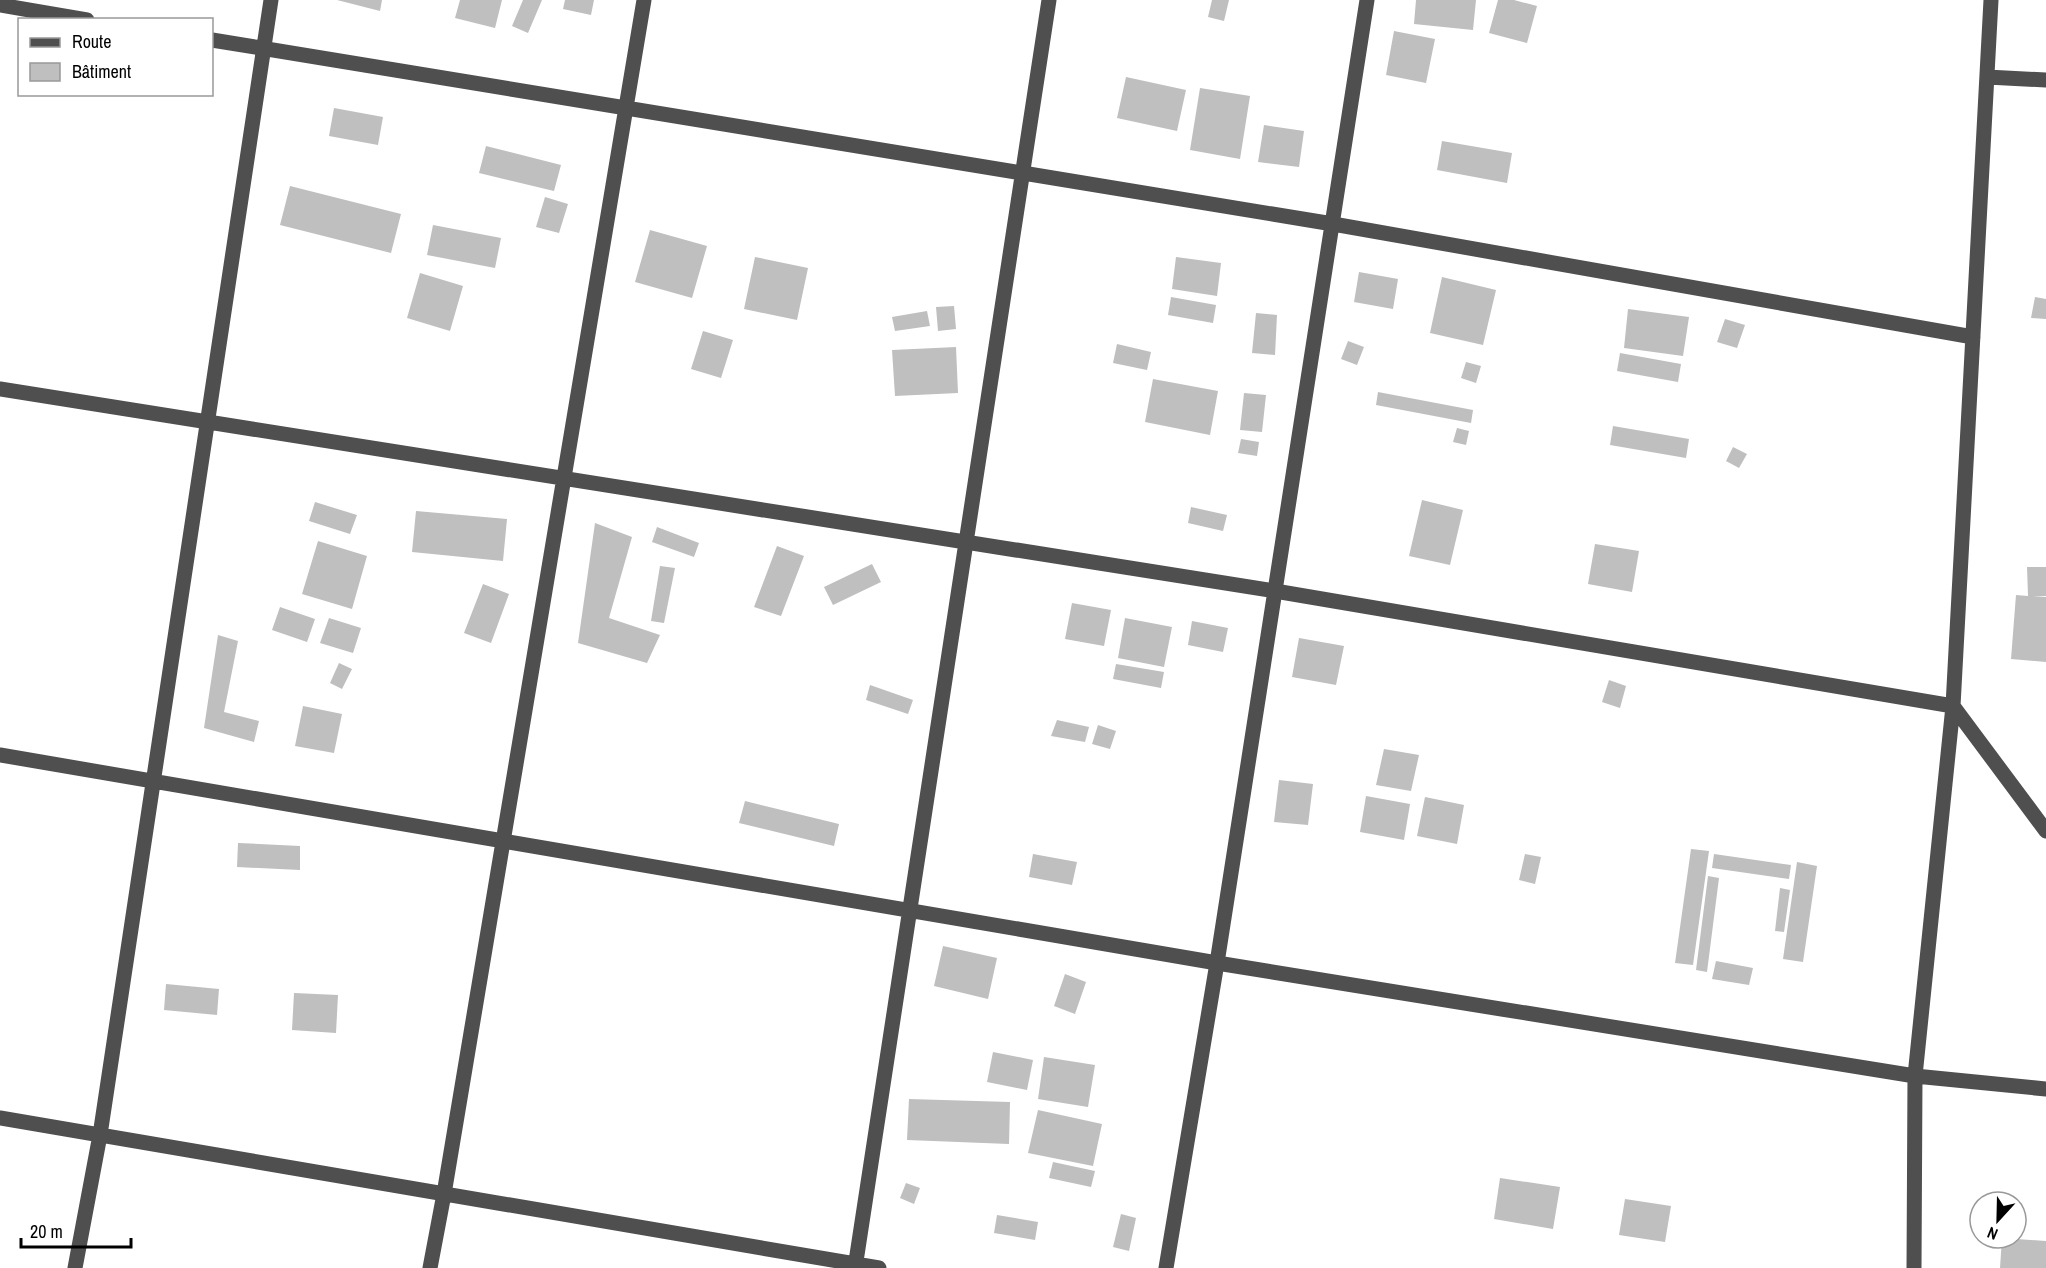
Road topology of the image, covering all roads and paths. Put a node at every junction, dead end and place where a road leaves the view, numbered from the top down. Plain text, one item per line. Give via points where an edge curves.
1 (271, 0) edge
2 (644, 0) edge
3 (1050, 0) edge
4 (1367, 0) edge
5 (1991, 0) edge
6 (0, 5) edge
7 (75, 18) edge
8 (213, 40) edge
9 (264, 49) junction
10 (1987, 77) junction
11 (2046, 80) edge
12 (626, 108) junction
13 (1023, 174) junction
14 (1333, 224) junction
15 (1973, 337) junction
16 (0, 389) edge
17 (207, 422) junction
18 (564, 479) junction
19 (965, 543) junction
20 (1275, 591) junction
21 (1953, 706) junction
22 (0, 755) edge
23 (152, 781) junction
24 (2046, 831) edge
25 (504, 841) junction
26 (909, 910) junction
27 (1217, 963) junction
28 (1915, 1076) junction
29 (2046, 1089) edge
30 (0, 1118) edge
31 (100, 1135) junction
32 (444, 1194) junction
33 (855, 1266) edge
34 (75, 1268) edge
35 (430, 1268) edge
36 (879, 1268) edge
37 (1166, 1268) edge
38 (1914, 1268) edge

1 - 9 street
2 - 12 street
3 - 13 street
4 - 14 street
5 - 10 street
6 - 7 street
8 - 9 street
9 - 12 street
9 - 17 street
10 - 11 street
10 - 15 street
12 - 13 street
12 - 18 street
13 - 14 street
13 - 19 street
14 - 15 street
14 - 20 street
15 - 21 street
16 - 17 street
17 - 18 street
17 - 23 street
18 - 19 street
18 - 25 street
19 - 20 street
19 - 26 street
20 - 21 street
20 - 27 street
21 - 24 street
21 - 28 street
22 - 23 street
23 - 25 street
23 - 31 street
25 - 26 street
25 - 32 street
26 - 27 street
26 - 33 street
27 - 28 street
27 - 37 street
28 - 29 street
28 - 38 street
30 - 31 street
31 - 32 street
31 - 34 street
32 - 33 street
32 - 35 street
33 - 36 street

